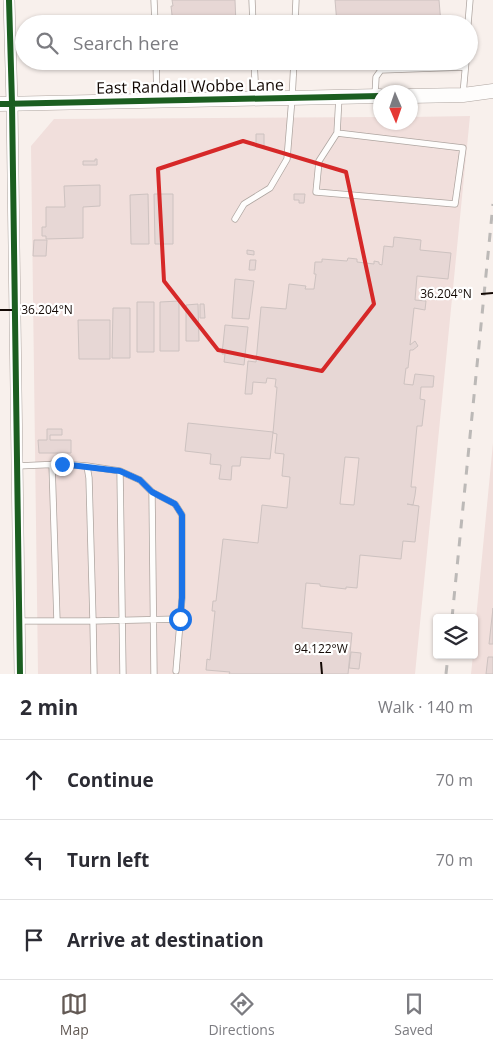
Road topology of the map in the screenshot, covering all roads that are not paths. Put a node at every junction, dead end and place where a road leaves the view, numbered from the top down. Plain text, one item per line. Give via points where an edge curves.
1 (9, 0) edge
2 (154, 0) edge
3 (252, 0) edge
4 (296, 0) edge
5 (470, 0) edge
6 (155, 15) edge
7 (253, 15) edge
8 (295, 15) edge
9 (469, 15) edge
10 (156, 70) edge
11 (254, 70) edge
12 (294, 70) edge
13 (381, 70) edge
14 (465, 70) edge
15 (377, 85) edge
16 (493, 91) edge
17 (463, 95) junction
18 (373, 96) edge
19 (418, 96) edge
20 (339, 97) junction
21 (256, 98) junction
22 (292, 98) junction
23 (156, 100) junction
24 (6, 103) edge
25 (337, 133) junction
26 (235, 219) dead end
27 (52, 464) junction
28 (17, 466) junction
29 (87, 466) junction
30 (120, 471) junction
31 (152, 492) junction
32 (180, 619) junction
33 (154, 620) junction
34 (19, 621) junction
35 (57, 621) junction
36 (93, 621) junction
37 (122, 621) junction
38 (176, 671) dead end
39 (20, 674) edge
40 (94, 674) edge
41 (123, 674) edge
42 (154, 674) edge

1 - 24 street
2 - 6 lane
3 - 7 lane
4 - 8 lane
5 - 9 lane
10 - 23 lane
11 - 21 lane
12 - 22 lane
13 - 15 lane via 376,77
14 - 17 lane
16 - 17 street
17 - 19 street
18 - 20 street, East Randall Wobbe Lane
20 - 22 street, East Randall Wobbe Lane
20 - 25 lane
21 - 22 street, East Randall Wobbe Lane
21 - 23 street, East Randall Wobbe Lane
22 - 26 lane via 286,159 270,188 244,204
23 - 24 street, East Randall Wobbe Lane
24 - 28 street
25 - 25 lane via 319,161 316,192 455,204 463,148
27 - 28 lane
27 - 29 lane
27 - 35 lane
28 - 34 street
29 - 30 lane
29 - 36 lane
30 - 31 lane via 140,480
30 - 37 lane
31 - 32 lane via 175,504 182,515
31 - 33 lane
32 - 33 lane
32 - 38 lane
33 - 37 lane
33 - 42 lane
34 - 35 lane
34 - 39 street
35 - 36 lane
36 - 37 lane
36 - 40 lane
37 - 41 lane

